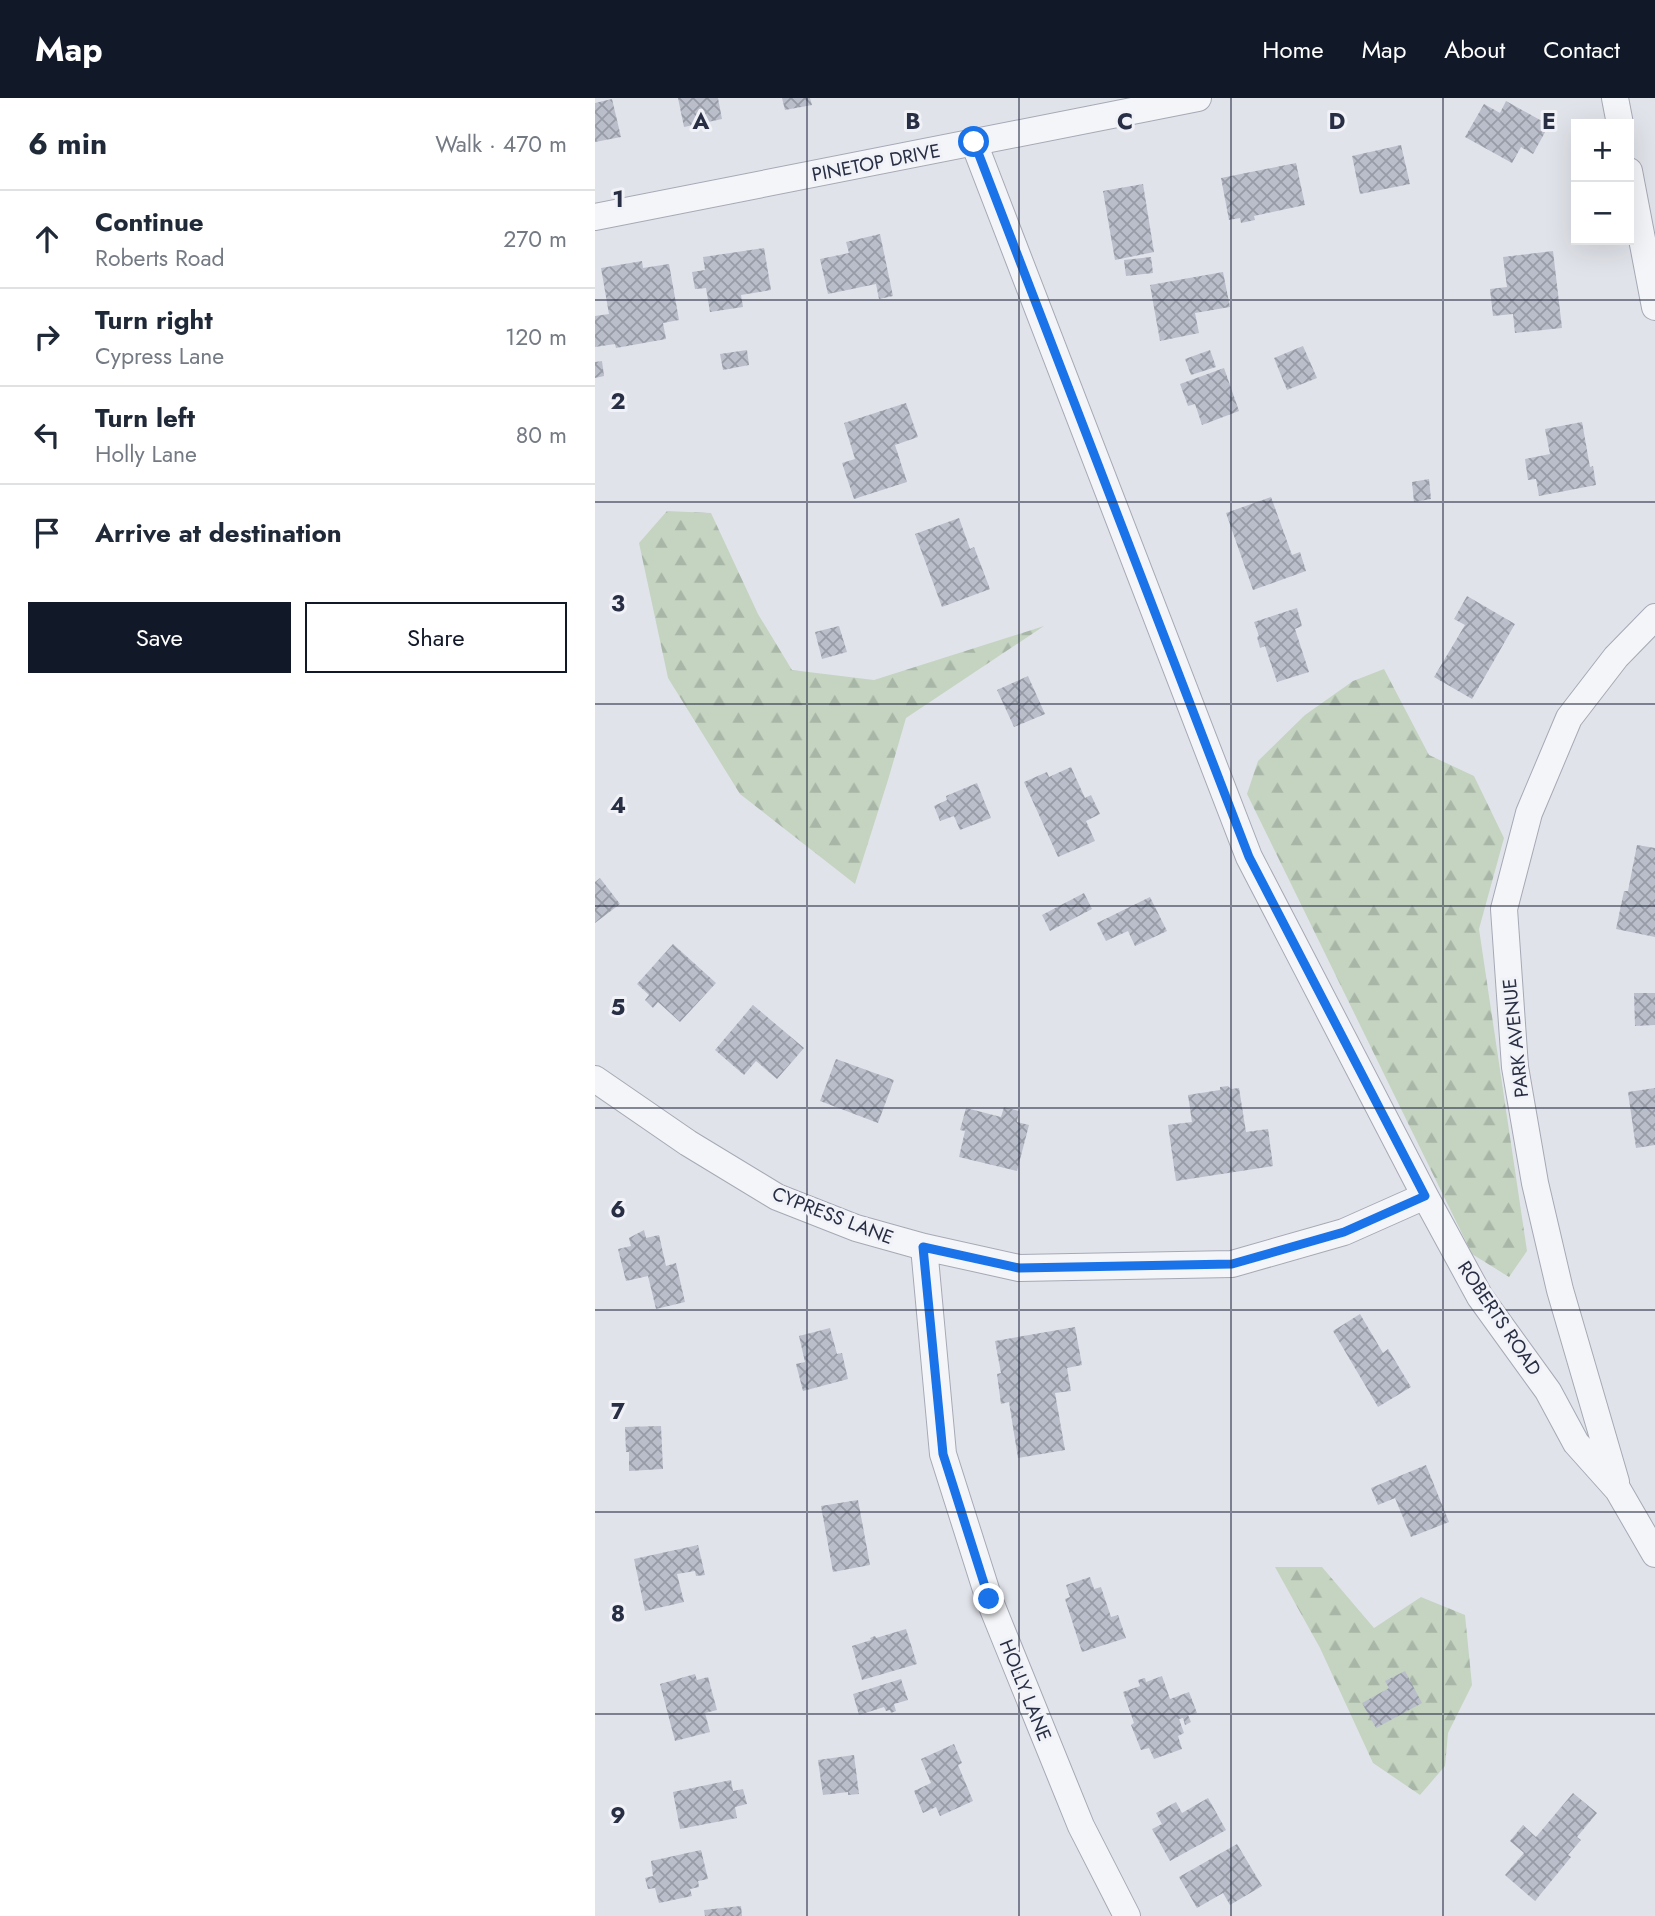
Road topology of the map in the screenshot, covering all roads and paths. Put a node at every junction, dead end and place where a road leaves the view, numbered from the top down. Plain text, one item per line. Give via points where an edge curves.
1 (1198, 98) edge
2 (1615, 98) edge
3 (1619, 119) edge
4 (974, 142) junction
5 (1631, 182) edge
6 (595, 217) edge
7 (1655, 307) edge
8 (1655, 617) edge
9 (595, 1079) edge
10 (1425, 1196) junction
11 (923, 1247) junction
12 (1618, 1490) junction
13 (1655, 1554) edge
14 (1127, 1916) edge

1 - 4 street, PINETOP DRIVE
2 - 3 street
4 - 6 street, PINETOP DRIVE
4 - 10 street, ROBERTS ROAD via 1249,857
5 - 7 street
8 - 12 street, PARK AVENUE via 1616,657 1569,718 1529,813 1504,909 1515,1067 1535,1183 1560,1290
9 - 11 street, CYPRESS LANE via 777,1197 856,1228
10 - 11 street, CYPRESS LANE via 1344,1232 1232,1264 1019,1268
10 - 12 street, ROBERTS ROAD via 1480,1297 1549,1391 1576,1443
11 - 14 street, HOLLY LANE via 943,1454 989,1599 1081,1826
12 - 13 street, ROBERTS ROAD

